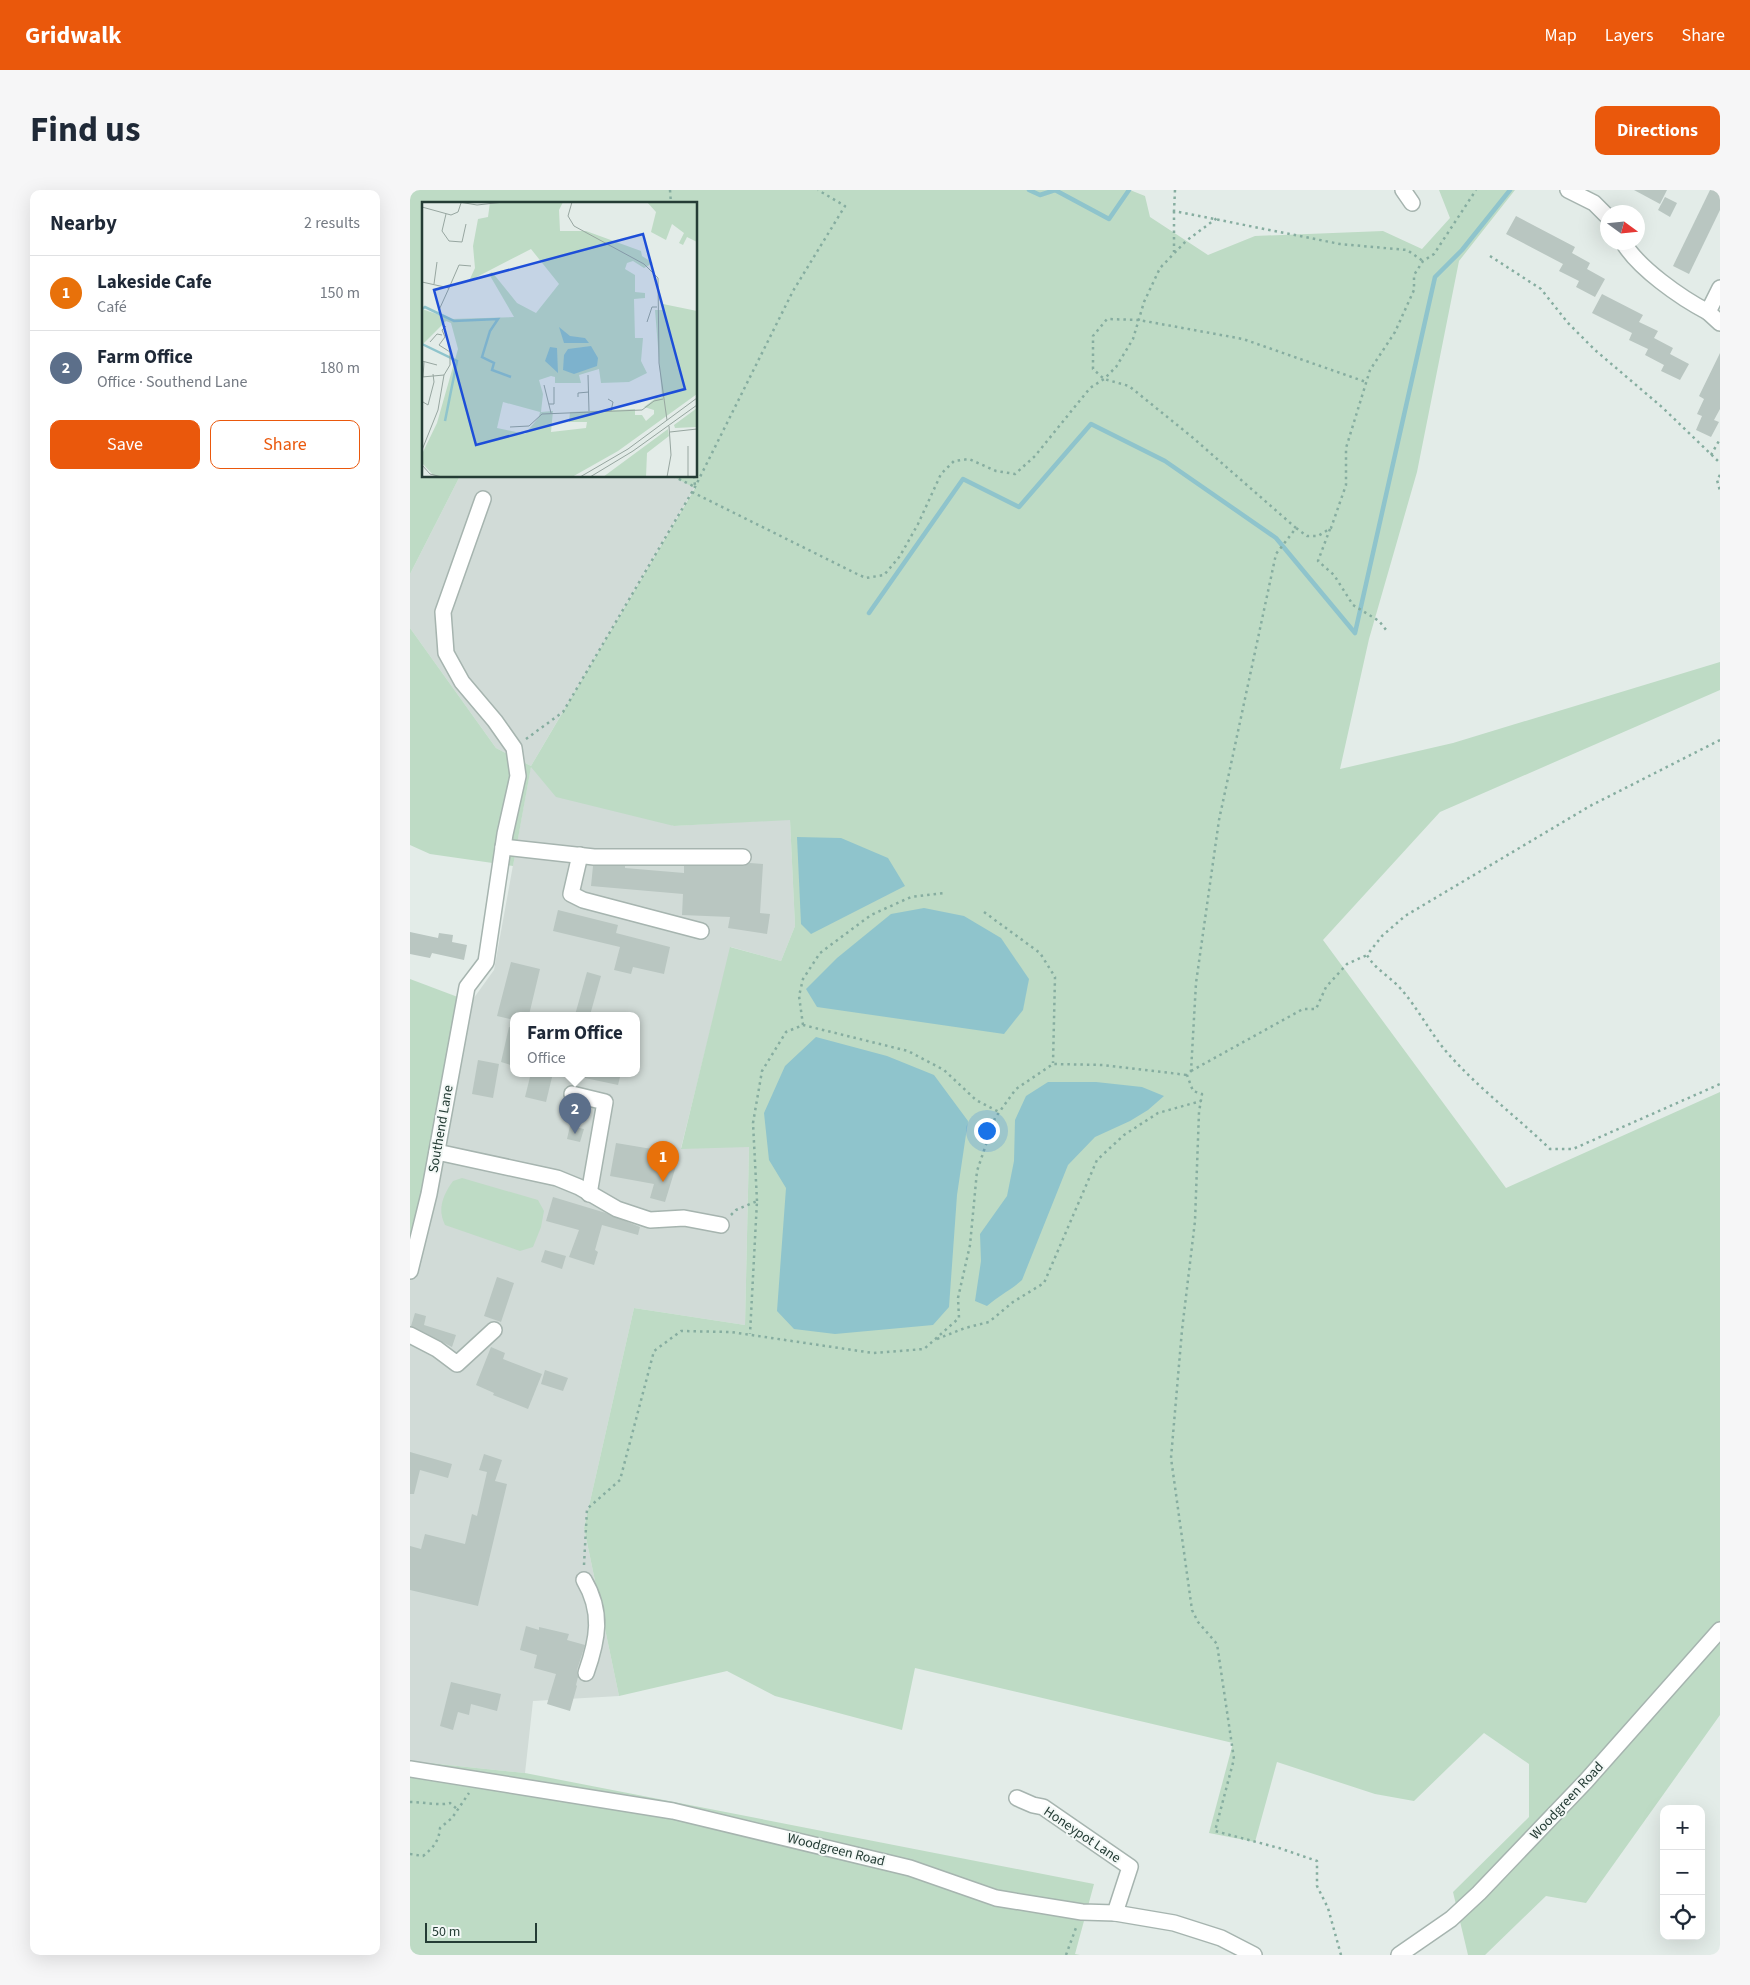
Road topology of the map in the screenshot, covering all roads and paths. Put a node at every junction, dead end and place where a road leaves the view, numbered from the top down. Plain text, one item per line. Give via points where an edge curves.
1 (818, 190) edge
2 (1175, 190) edge
3 (1403, 190) edge
4 (1476, 190) edge
5 (1568, 190) edge
6 (1412, 203) dead end
7 (1600, 208) edge
8 (1174, 211) junction
9 (1217, 218) junction
10 (1628, 250) edge
11 (1174, 253) junction
12 (1490, 256) dead end
13 (1423, 261) junction
14 (1720, 288) edge
15 (1708, 312) junction
16 (1139, 320) junction
17 (1720, 323) edge
18 (1104, 380) junction
19 (1366, 382) junction
20 (1720, 438) edge
21 (1711, 455) junction
22 (1720, 463) edge
23 (1720, 475) edge
24 (677, 478) edge
25 (694, 478) edge
26 (695, 487) junction
27 (1720, 491) edge
28 (692, 492) junction
29 (483, 498) dead end
30 (1296, 528) junction
31 (1331, 528) junction
32 (1387, 631) dead end
33 (1720, 740) edge
34 (514, 748) junction
35 (504, 847) junction
36 (580, 855) junction
37 (743, 857) dead end
38 (944, 893) dead end
39 (984, 912) dead end
40 (701, 931) dead end
41 (1367, 955) junction
42 (803, 1025) junction
43 (1053, 1064) junction
44 (1191, 1071) junction
45 (1187, 1076) junction
46 (1720, 1084) edge
47 (572, 1094) dead end
48 (1201, 1101) junction
49 (999, 1112) junction
50 (437, 1152) junction
51 (589, 1194) junction
52 (757, 1201) junction
53 (721, 1225) joint
54 (410, 1271) edge
55 (494, 1330) dead end
56 (750, 1334) junction
57 (410, 1335) edge
58 (935, 1340) junction
59 (584, 1580) joint
60 (1720, 1630) edge
61 (586, 1673) dead end
62 (410, 1769) edge
63 (472, 1779) junction
64 (1017, 1798) dead end
65 (410, 1802) edge
66 (458, 1809) junction
67 (410, 1854) edge
68 (1082, 1912) junction
69 (1115, 1913) junction
70 (1066, 1955) edge
71 (1254, 1955) edge
72 (1342, 1955) edge
73 (1399, 1955) edge

1 - 26 path via 845,206 793,291
2 - 8 path
3 - 6 street
4 - 13 path via 1434,254
5 - 7 street via 1594,202
8 - 9 path
8 - 11 path
9 - 11 path
9 - 13 path via 1340,244 1407,250
10 - 15 street via 1685,300
11 - 16 path via 1160,268
12 - 21 path via 1541,289 1595,350 1663,408
13 - 19 path via 1414,275 1414,290 1396,332 1370,370
14 - 15 street
15 - 17 street
16 - 18 path via 1133,340 1116,368
16 - 18 path via 1107,319 1093,336 1093,369
16 - 19 path via 1243,339
18 - 28 path via 1090,388 1035,456 1015,474 996,471 968,459 954,461 941,474 900,556 884,575 866,578
18 - 30 path via 1129,386
19 - 31 path via 1346,448 1346,485
20 - 21 path
21 - 22 path
23 - 27 path via 1717,480
24 - 26 path
25 - 26 path
26 - 28 path
28 - 34 path via 562,712
29 - 34 street via 444,612 446,653 462,682
30 - 31 path via 1307,536 1318,536
30 - 44 path via 1276,554 1219,820 1196,983
31 - 32 path via 1318,561 1334,575 1353,605 1379,621
33 - 41 path via 1590,806 1404,916
34 - 35 street via 518,776
35 - 36 street
35 - 50 street, Southend Lane via 486,962 467,987
36 - 37 street
36 - 40 street via 571,894
38 - 42 path via 911,897 870,915 820,953 803,979 799,996
39 - 43 path via 1040,953 1055,976
41 - 44 path via 1347,964 1326,987 1316,1009 1303,1009
41 - 46 path via 1400,988 1451,1057 1550,1149 1573,1149
42 - 49 path via 908,1051 944,1070 976,1100
42 - 52 path via 786,1032 762,1071 752,1123
43 - 45 path via 1103,1065
43 - 49 path via 1016,1089
44 - 45 path
45 - 48 path via 1193,1091 1202,1094
47 - 51 street via 605,1102
48 - 58 path via 1158,1113 1124,1135 1097,1160 1044,1283 989,1322
48 - 72 path via 1195,1221 1171,1458 1192,1610 1217,1644 1234,1759 1215,1831 1316,1861 1317,1886 1328,1908
49 - 58 path via 977,1170 970,1245 958,1298 959,1318
50 - 51 street via 557,1178
50 - 54 street, Southend Lane
51 - 53 street via 617,1209 650,1220 684,1218
52 - 53 path via 736,1210
52 - 56 path
55 - 57 street via 457,1364
56 - 58 path via 873,1353 924,1349
56 - 59 path via 681,1332 654,1351 620,1480 587,1509
59 - 61 street via 592,1593 597,1635
60 - 73 street, Woodgreen Road via 1586,1781 1479,1893 1451,1919
62 - 63 street, Woodgreen Road
63 - 66 path via 469,1794
63 - 68 street, Woodgreen Road via 673,1811 910,1868 996,1898
64 - 69 street, Honeypot Lane via 1042,1807 1130,1867
65 - 66 path via 450,1803
66 - 67 path via 440,1828 438,1842 429,1851 423,1856
68 - 69 street, Woodgreen Road
68 - 70 path
69 - 71 street, Woodgreen Road via 1174,1923 1221,1938

